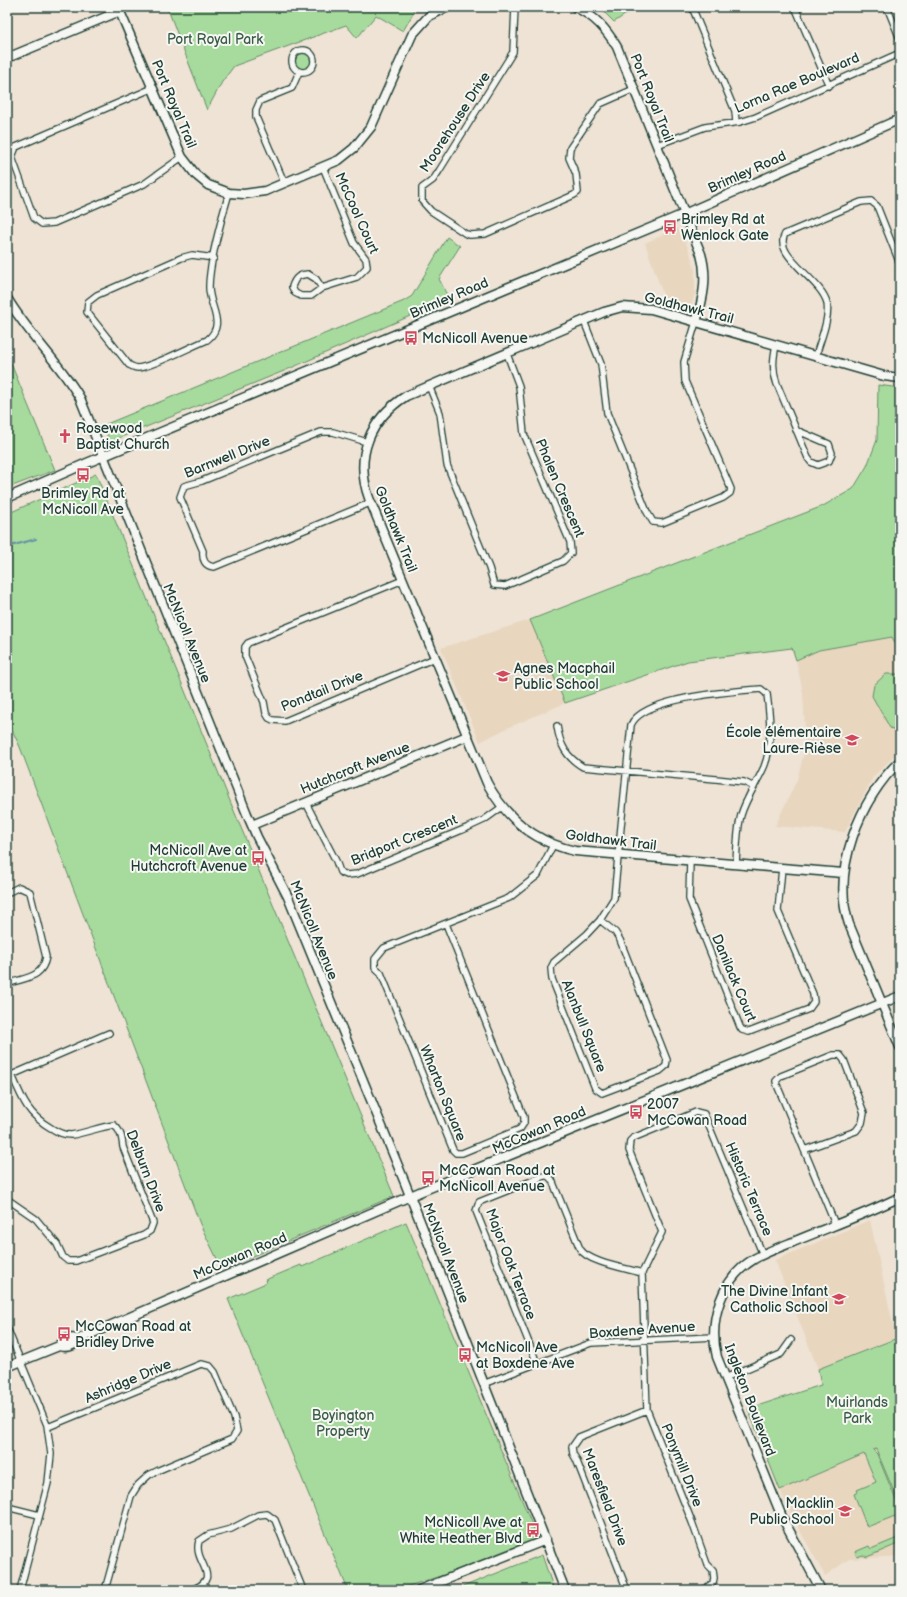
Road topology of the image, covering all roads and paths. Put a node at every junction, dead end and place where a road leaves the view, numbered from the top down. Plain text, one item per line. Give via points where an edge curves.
1 (448, 7) edge
2 (515, 7) edge
3 (575, 7) edge
4 (692, 7) edge
5 (795, 7) edge
6 (887, 7) edge
7 (119, 9) edge
8 (900, 39) edge
9 (900, 53) edge
10 (7, 58) edge
11 (299, 72) junction
12 (829, 86) junction
13 (153, 88) junction
14 (634, 89) junction
15 (900, 119) edge
16 (736, 122) junction
17 (656, 145) junction
18 (182, 158) junction
19 (323, 167) junction
20 (284, 182) junction
21 (229, 194) junction
22 (684, 214) junction
23 (214, 258) junction
24 (900, 264) edge
25 (322, 288) junction
26 (7, 298) edge
27 (584, 321) junction
28 (696, 322) junction
29 (776, 345) junction
30 (507, 354) junction
31 (816, 356) junction
32 (900, 378) edge
33 (429, 386) junction
34 (796, 430) junction
35 (367, 442) junction
36 (103, 456) junction
37 (7, 498) edge
38 (370, 503) junction
39 (403, 580) junction
40 (435, 658) junction
41 (557, 726) dead end
42 (468, 736) junction
43 (900, 761) edge
44 (627, 772) junction
45 (754, 787) junction
46 (306, 803) junction
47 (502, 807) junction
48 (252, 825) junction
49 (553, 845) junction
50 (619, 855) junction
51 (690, 861) junction
52 (736, 864) junction
53 (782, 868) junction
54 (843, 873) junction
55 (7, 893) edge
56 (600, 920) junction
57 (446, 924) junction
58 (7, 984) edge
59 (900, 996) edge
60 (882, 1003) junction
61 (109, 1034) dead end
62 (900, 1047) edge
63 (10, 1076) edge
64 (804, 1150) junction
65 (410, 1197) junction
66 (900, 1197) edge
67 (7, 1199) edge
68 (835, 1224) junction
69 (763, 1255) junction
70 (642, 1273) junction
71 (7, 1328) edge
72 (714, 1337) junction
73 (644, 1340) junction
74 (790, 1340) dead end
75 (21, 1361) junction
76 (537, 1363) junction
77 (7, 1367) edge
78 (725, 1378) junction
79 (483, 1384) junction
80 (647, 1410) junction
81 (48, 1427) junction
82 (7, 1507) edge
83 (39, 1515) junction
84 (546, 1540) junction
85 (20, 1590) edge
86 (105, 1590) edge
87 (191, 1590) edge
88 (303, 1590) edge
89 (419, 1590) edge
90 (565, 1590) edge
91 (627, 1590) edge
92 (703, 1590) edge
93 (821, 1590) edge

1 - 19 street, Port Royal Trail via 429,16 412,35 371,127 354,148 339,160
2 - 14 street, Moorehouse Drive via 513,52 433,180 422,188 422,201 432,211 466,234 485,234 574,195 578,192 578,182 569,158 570,148 600,104
3 - 14 street, Port Royal Trail via 592,16 606,29 617,47
4 - 16 street via 735,111
5 - 12 street
6 - 8 street
7 - 10 street
7 - 13 street, Port Royal Trail
9 - 12 street, Lorna Rae Boulevard
11 - 11 street via 308,72 313,68 313,55 306,50 294,53 291,59 292,66
11 - 20 street via 292,88 260,101 256,110 256,117
12 - 16 street, Lorna Rae Boulevard via 756,117
13 - 18 street, Port Royal Trail
13 - 18 street via 16,147 12,157 34,218 42,224 54,223 144,184
14 - 17 street, Port Royal Trail
15 - 22 street, Brimley Road
16 - 17 street, Lorna Rae Boulevard via 705,127
17 - 22 street, Port Royal Trail
18 - 21 street, Port Royal Trail via 208,185
19 - 20 street, Port Royal Trail
19 - 25 street, McCool Court via 354,243 366,259 367,267 357,277
20 - 21 street, Port Royal Trail via 265,191
21 - 23 street
22 - 28 street, Port Royal Trail via 701,254 705,274 704,296
22 - 36 street, Brimley Road
23 - 23 street via 192,255 181,258 97,295 88,302 87,312 129,365 139,368 207,340 217,330 218,324 209,286
24 - 31 street via 877,206 872,201 861,202 785,234 782,244 785,252 819,287 827,302 827,316
25 - 25 street, McCool Court via 311,296 301,296 295,293 292,287 295,278 301,274 308,274 316,279
26 - 36 street, McNicoll Avenue via 17,315 74,388
27 - 28 street, Goldhawk Trail via 612,310 631,307 650,309
27 - 28 street via 601,364 607,412 647,512 656,523 723,498 731,489 685,382 684,362
27 - 30 street, Goldhawk Trail
28 - 29 street, Goldhawk Trail
29 - 31 street, Goldhawk Trail
29 - 34 street via 773,372
30 - 33 street, Goldhawk Trail
30 - 33 street, Phalen Crescent via 519,386 524,434 570,542 571,553 563,561 505,586 498,586 492,582 489,568 447,465 440,413
31 - 32 street, Goldhawk Trail via 884,376
33 - 35 street, Goldhawk Trail via 406,396 390,408 379,420
34 - 34 street via 810,461 818,465 829,461 832,453 829,444
35 - 38 street, Goldhawk Trail via 363,473
35 - 38 street, Barnwell Drive via 338,433 320,432 184,486 180,497 203,551 202,557 205,563 214,567
36 - 37 street, Brimley Road
36 - 48 street, McNicoll Avenue
38 - 39 street, Goldhawk Trail
39 - 40 street, Goldhawk Trail
39 - 40 street, Pondtail Drive via 248,643 245,647 245,656 266,713 273,720 285,721
40 - 42 street, Goldhawk Trail
41 - 44 street via 563,750 578,764 588,768
42 - 46 street, Hutchcroft Avenue
42 - 47 street, Goldhawk Trail via 487,783
43 - 54 street via 872,797 853,837
44 - 45 street via 730,780
44 - 45 street, Alanbull Square via 631,725 639,714 678,699 761,689 767,694 770,728 766,759
44 - 50 street, Alanbull Square
45 - 52 street, Alanbull Square via 741,815
46 - 47 street, Bridport Crescent via 338,867 347,876 474,825
46 - 48 street, Hutchcroft Avenue
47 - 49 street, Goldhawk Trail via 531,833
48 - 65 street, McNicoll Avenue via 288,897
49 - 50 street, Goldhawk Trail via 580,852
49 - 57 street, Wharton Square via 538,875 509,898
50 - 51 street, Goldhawk Trail
50 - 56 street, Alanbull Square via 614,898
51 - 52 street, Goldhawk Trail
51 - 53 street, Danilack Court via 689,899 740,1027 749,1032 809,1009 814,1002 813,994 779,915
52 - 53 street, Goldhawk Trail
53 - 54 street, Goldhawk Trail
54 - 60 street via 846,917
55 - 58 street via 20,887 30,892 46,957 44,967 38,973
56 - 56 street, Alanbull Square via 554,962 551,972 595,1088 602,1093 660,1071 666,1066 667,1060 620,940 615,932
57 - 57 street, Wharton Square via 524,1117 520,1129 462,1153 453,1150 381,973 377,971 375,964 384,948
59 - 60 street, McCowan Road
60 - 62 street
60 - 65 street, McCowan Road
61 - 63 street
63 - 67 street, Delburn Drive via 35,1118 55,1130 70,1135 103,1126 114,1125 118,1128 153,1223 150,1231 144,1235 76,1261 68,1261 36,1219
64 - 64 street via 856,1130 862,1123 864,1113 840,1055 833,1055 777,1079 777,1085
64 - 68 street
65 - 75 street, McCowan Road via 79,1339 76,1344 67,1348 59,1346
65 - 79 street, McNicoll Avenue
66 - 68 street, Ingleton Boulevard
68 - 69 street, Ingleton Boulevard
69 - 70 street, Historic Terrace via 706,1117 702,1112 696,1112 633,1138 628,1144 662,1232
69 - 72 street, Ingleton Boulevard via 748,1264 725,1290 716,1313
70 - 73 street, Historic Terrace
70 - 76 street, Major Oak Terrace via 591,1259 584,1254 548,1176 480,1202 476,1211
71 - 75 street
72 - 73 street, Boxdene Avenue
72 - 78 street, Ingleton Boulevard via 717,1358
73 - 76 street, Boxdene Avenue via 591,1343
73 - 80 street, Ponymill Drive
74 - 78 street via 781,1354
75 - 77 street, McCowan Road
75 - 81 street
76 - 79 street, Boxdene Avenue
78 - 93 street, Ingleton Boulevard via 782,1517
79 - 84 street, McNicoll Avenue
80 - 91 street, Maresfield Drive via 579,1436 572,1447
80 - 92 street, Ponymill Drive via 707,1564 712,1570 713,1583
81 - 83 street via 50,1470
81 - 86 street, Ashridge Drive via 201,1364 210,1366 215,1372 234,1417 237,1431 232,1439 159,1470 138,1485 125,1512
82 - 83 street
83 - 85 street
84 - 89 street
84 - 90 street, McNicoll Avenue
87 - 88 street via 204,1584 207,1579 207,1572 198,1551 199,1541 258,1515 267,1514 275,1520

